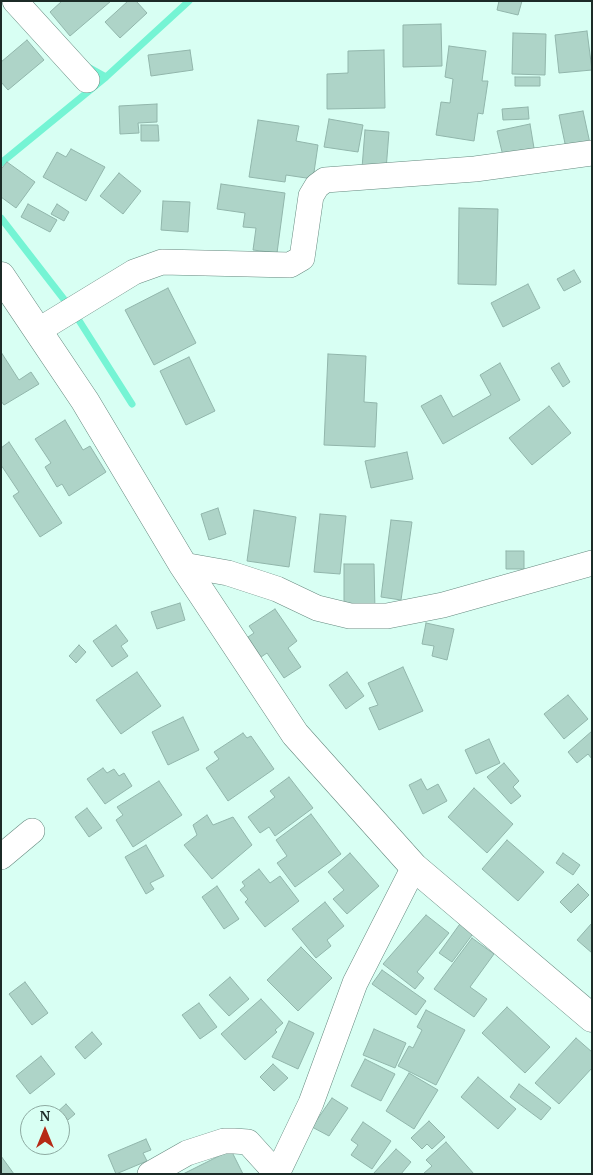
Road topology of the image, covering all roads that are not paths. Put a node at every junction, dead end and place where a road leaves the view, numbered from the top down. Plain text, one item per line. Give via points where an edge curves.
1 (15, 1) edge
2 (87, 80) dead end
3 (592, 153) edge
4 (1, 276) edge
5 (39, 330) junction
6 (592, 563) edge
7 (183, 565) junction
8 (32, 831) dead end
9 (1, 858) edge
10 (414, 867) junction
11 (592, 1018) edge
12 (150, 1174) edge
13 (277, 1174) edge

1 - 2 street
3 - 5 street via 475,169 325,180 312,196 302,258 290,265 162,262 134,272
4 - 5 main road
5 - 7 main road
6 - 7 street via 443,605 387,616 350,616 317,608 276,589 228,573
7 - 10 main road via 295,734
8 - 9 street
10 - 11 main road
10 - 13 street via 355,983 311,1103
12 - 13 street via 186,1153 234,1141 248,1142

